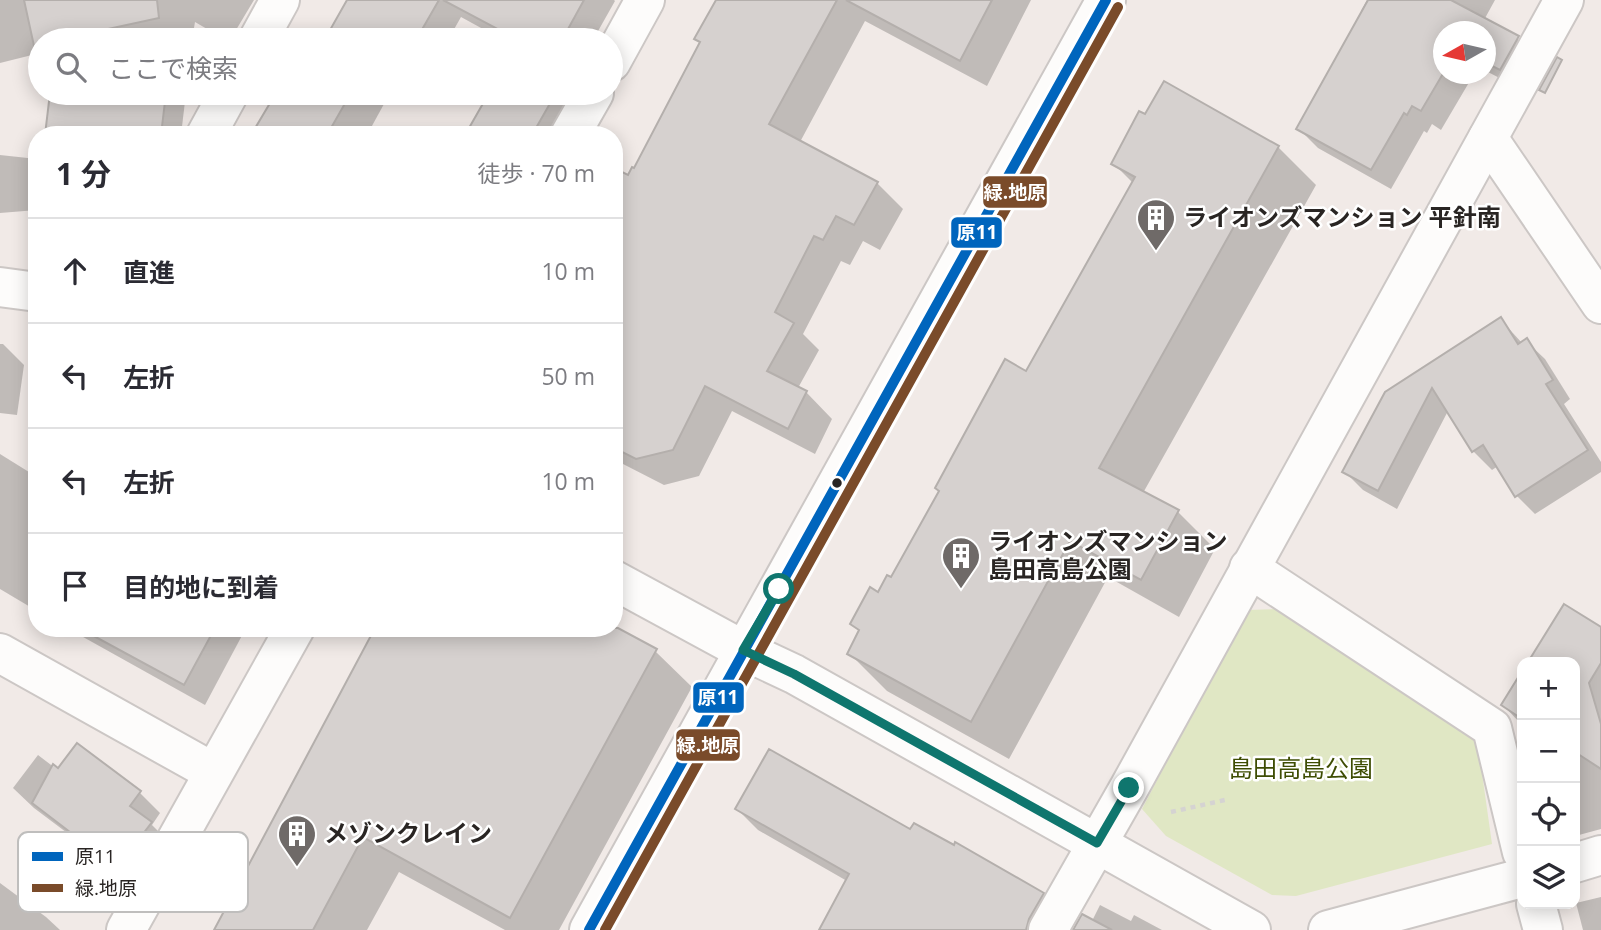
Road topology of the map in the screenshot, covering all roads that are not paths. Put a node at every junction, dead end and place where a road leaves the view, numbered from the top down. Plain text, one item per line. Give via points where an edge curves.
1 (280, 0) edge
2 (645, 0) edge
3 (1106, 0) edge
4 (1564, 0) edge
5 (265, 28) edge
6 (623, 40) edge
7 (222, 105) edge
8 (587, 105) edge
9 (211, 126) edge
10 (575, 126) edge
11 (1488, 138) junction
12 (0, 287) edge
13 (28, 291) edge
14 (1601, 304) edge
15 (1249, 568) junction
16 (623, 584) edge
17 (290, 637) edge
18 (743, 650) junction
19 (0, 653) edge
20 (214, 772) junction
21 (181, 832) edge
22 (1097, 843) junction
23 (1521, 846) edge
24 (1601, 855) edge
25 (1580, 861) edge
26 (1517, 879) edge
27 (1537, 909) edge
28 (136, 912) edge
29 (126, 930) edge
30 (589, 930) edge
31 (1048, 930) edge
32 (1251, 930) edge
33 (1328, 930) edge
34 (1543, 930) edge

1 - 5 street
2 - 6 street
3 - 18 street
4 - 11 street
7 - 9 street
8 - 10 street
11 - 14 street
11 - 15 street
12 - 13 street
15 - 22 street
15 - 23 street via 1492,728
16 - 18 street
17 - 20 street
18 - 22 street
18 - 30 street
19 - 20 street
20 - 21 street
22 - 31 street
22 - 32 street
24 - 25 street
26 - 33 street
27 - 34 street
28 - 29 street

